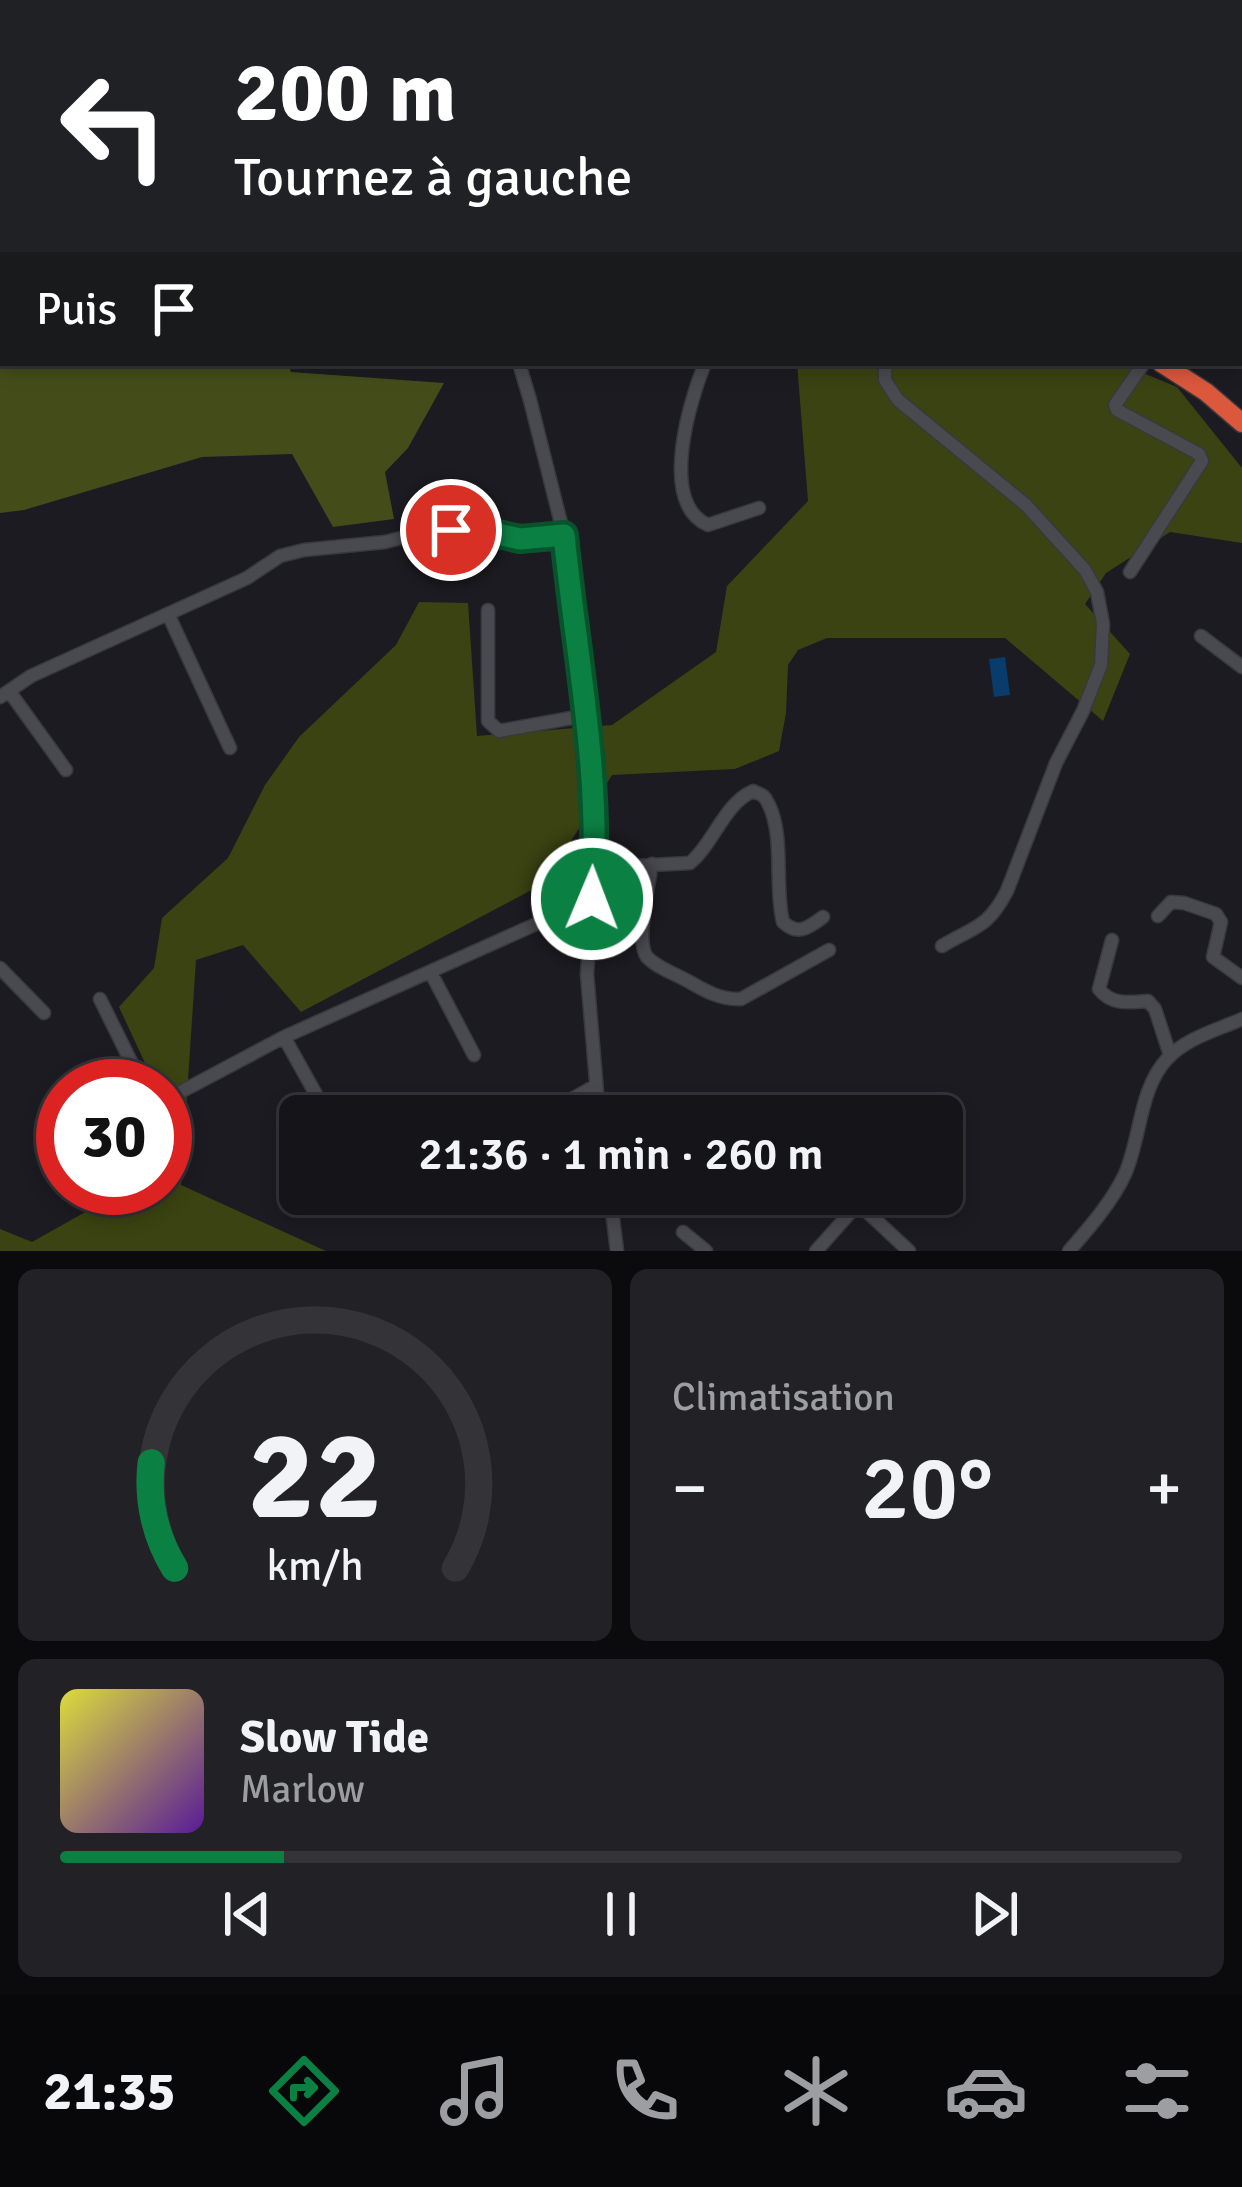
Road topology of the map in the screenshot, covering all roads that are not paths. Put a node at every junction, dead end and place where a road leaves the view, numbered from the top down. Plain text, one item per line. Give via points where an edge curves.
1 (520, 366) edge
2 (704, 366) edge
3 (885, 366) edge
4 (1142, 366) edge
5 (1166, 366) edge
6 (1242, 423) edge
7 (758, 508) dead end
8 (564, 535) junction
9 (1130, 572) dead end
10 (488, 610) dead end
11 (168, 614) junction
12 (1201, 636) dead end
13 (1242, 667) edge
14 (4, 694) edge
15 (588, 715) junction
16 (230, 748) dead end
17 (65, 770) dead end
18 (652, 864) junction
19 (595, 868) junction
20 (592, 899) junction
21 (1158, 916) dead end
22 (823, 917) dead end
23 (1112, 940) dead end
24 (941, 946) dead end
25 (829, 950) dead end
26 (0, 968) edge
27 (431, 973) junction
28 (1242, 978) edge
29 (100, 999) dead end
30 (44, 1013) dead end
31 (1242, 1019) edge
32 (284, 1037) junction
33 (474, 1055) dead end
34 (1169, 1055) junction
35 (130, 1059) edge
36 (192, 1086) edge
37 (596, 1086) junction
38 (316, 1095) edge
39 (580, 1095) edge
40 (597, 1095) edge
41 (613, 1215) edge
42 (842, 1215) edge
43 (871, 1215) edge
44 (683, 1232) dead end
45 (617, 1251) edge
46 (706, 1251) edge
47 (816, 1251) edge
48 (910, 1251) edge
49 (1069, 1251) edge

1 - 8 street
2 - 7 street via 683,434 684,497 707,525
3 - 24 street via 898,400 1064,545 1097,592 1103,624 1101,665 1007,891 985,923
4 - 9 street via 1117,410 1202,461
5 - 6 highway
8 - 11 street via 451,530 304,550
8 - 15 street
10 - 15 street via 492,727
11 - 14 street
11 - 16 street
12 - 13 street
14 - 17 street
15 - 19 street
18 - 19 street
18 - 22 street via 690,863 735,802 753,791 769,804 775,829 783,922 802,931
18 - 25 street via 644,952 706,991 741,999
19 - 20 street
20 - 27 street
20 - 37 street via 586,974
21 - 28 street via 1171,902 1216,914 1213,957
23 - 34 street via 1099,989 1121,1003 1148,1001
26 - 30 street
27 - 32 street
27 - 33 street
29 - 35 street
31 - 34 street
32 - 36 street
32 - 38 street
34 - 49 street via 1154,1074 1126,1172
37 - 39 street
37 - 40 street
41 - 45 street
42 - 47 street
43 - 48 street
44 - 46 street

